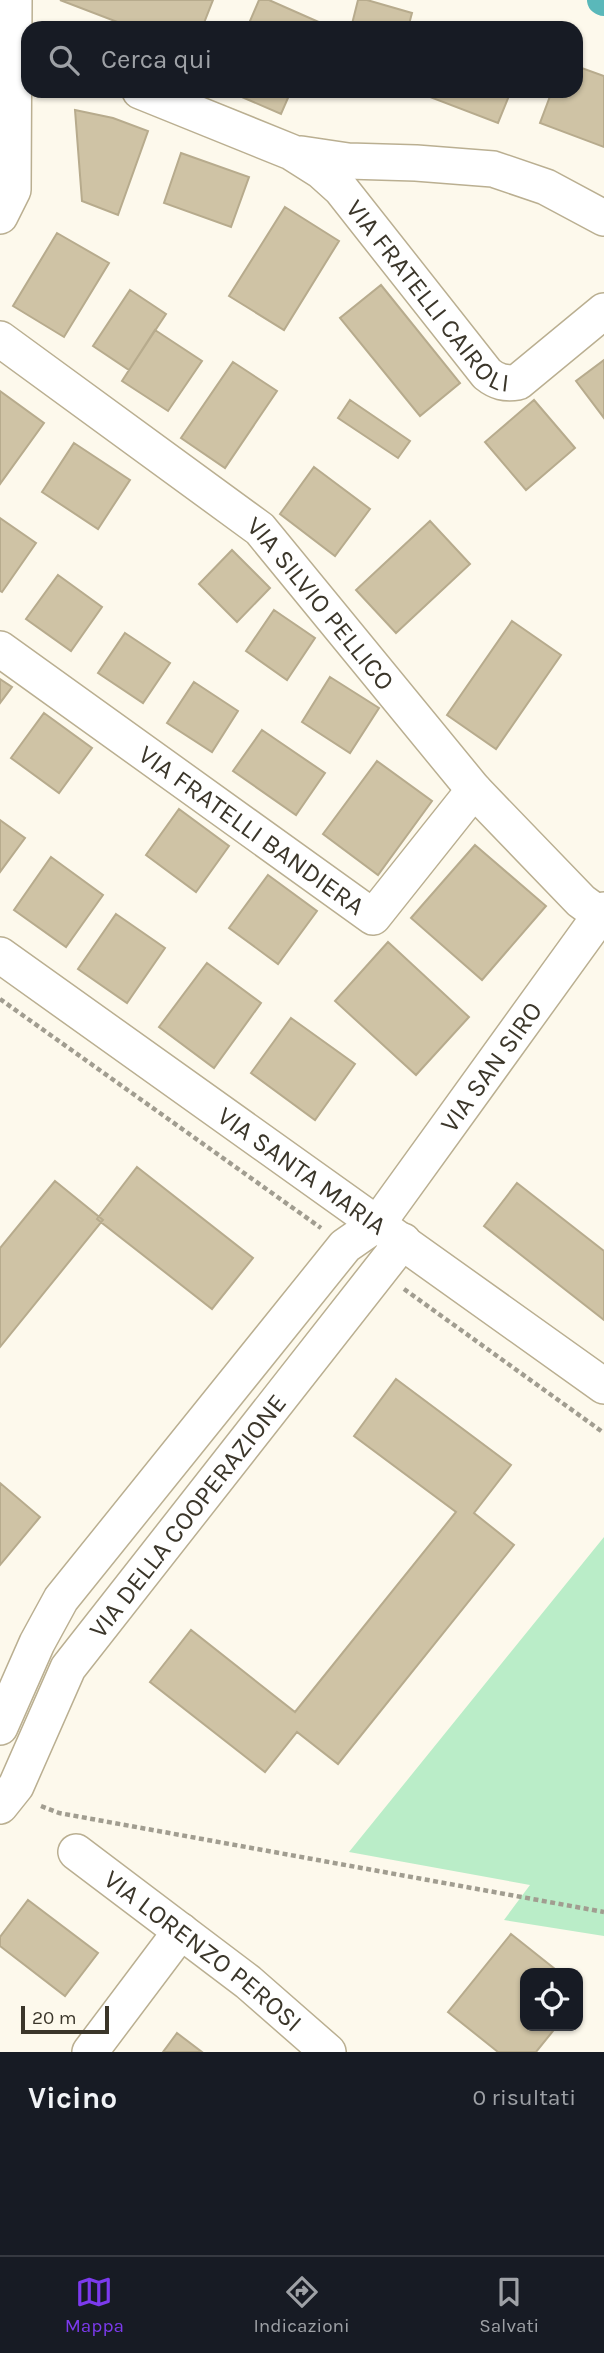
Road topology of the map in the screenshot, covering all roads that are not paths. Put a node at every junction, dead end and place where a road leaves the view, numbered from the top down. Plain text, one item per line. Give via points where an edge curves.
1 (14, 0) edge
2 (14, 40) edge
3 (157, 98) edge
4 (291, 152) junction
5 (0, 215) edge
6 (604, 218) edge
7 (604, 310) edge
8 (0, 339) edge
9 (0, 649) edge
10 (474, 790) junction
11 (602, 913) edge
12 (0, 955) edge
13 (390, 1232) junction
14 (604, 1386) edge
15 (0, 1727) edge
16 (5, 1788) edge
17 (76, 1852) dead end
18 (181, 1931) junction
19 (329, 2051) edge
20 (90, 2052) edge

1 - 2 street
2 - 5 street via 13,190
3 - 4 street, VIA FRATELLI CAIROLI
4 - 6 street, VIA FRATELLI CAIROLI via 348,161 493,169 546,187
4 - 7 street, VIA FRATELLI CAIROLI via 341,189 496,381 518,382
8 - 10 street, VIA SILVIO PELLICO via 260,528
9 - 10 street, VIA FRATELLI BANDIERA via 373,917
10 - 11 street, VIA SILVIO PELLICO via 581,901
11 - 13 street, VIA SAN SIRO
12 - 13 street, VIA SANTA MARIA
13 - 14 street, VIA SANTA MARIA
13 - 15 street, VIA DELLA COOPERAZIONE via 345,1246 61,1599
13 - 16 street, VIA DELLA COOPERAZIONE via 379,1271 68,1668
17 - 18 street, VIA LORENZO PEROSI
18 - 19 street, VIA LORENZO PEROSI
18 - 20 street

